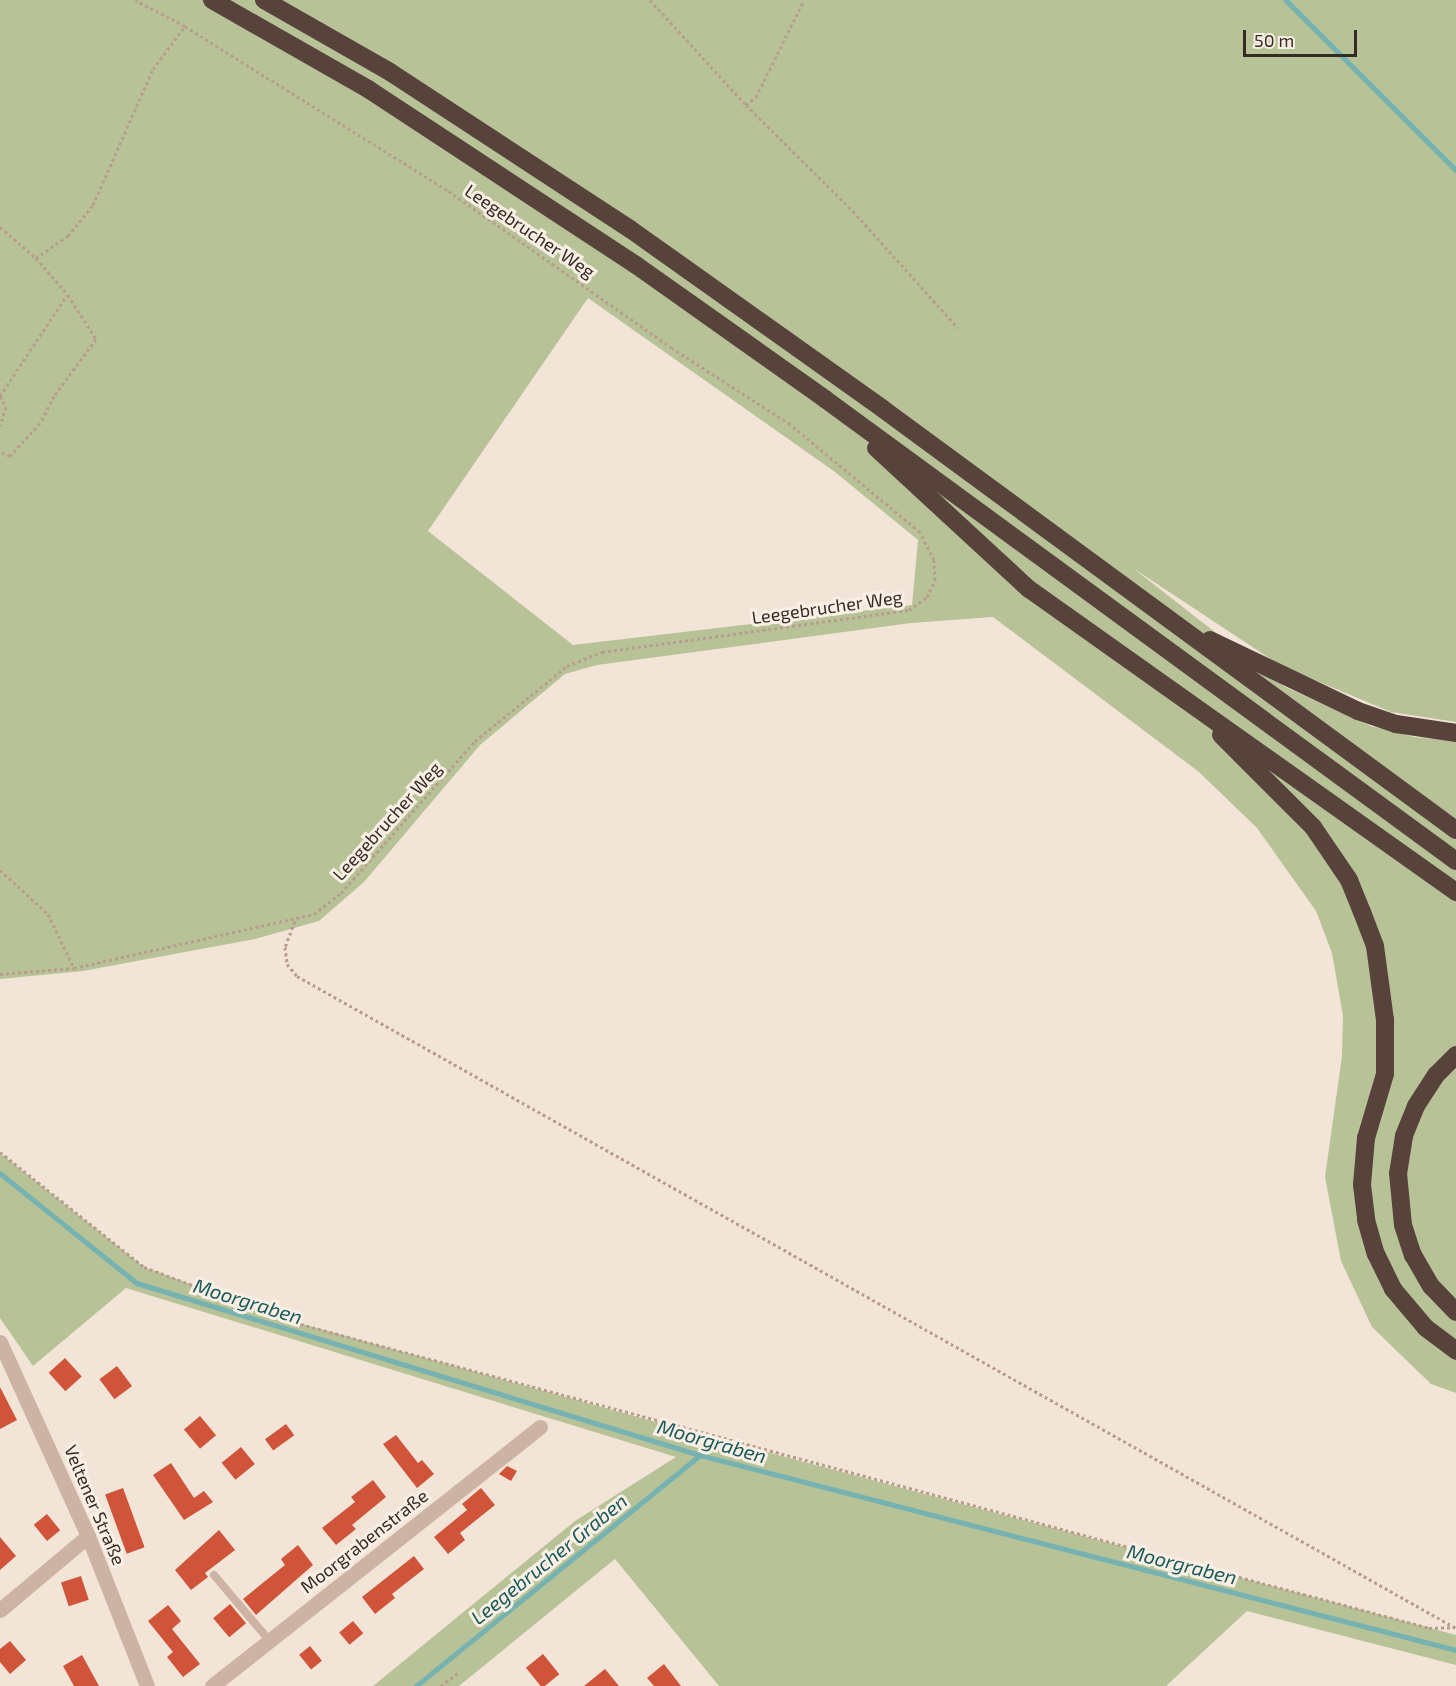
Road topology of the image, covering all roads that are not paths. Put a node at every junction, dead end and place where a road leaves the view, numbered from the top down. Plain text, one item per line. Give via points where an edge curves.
1 (212, 0) edge
2 (264, 0) edge
3 (825, 399) junction
4 (1167, 619) junction
5 (1181, 697) junction
6 (1456, 733) edge
7 (1456, 830) edge
8 (1456, 861) edge
9 (1456, 892) edge
10 (1456, 1055) edge
11 (1456, 1312) edge
12 (2, 1351) edge
13 (1456, 1351) edge
14 (540, 1427) dead end
15 (88, 1536) junction
16 (214, 1575) dead end
17 (0, 1610) edge
18 (269, 1640) junction
19 (147, 1686) edge
20 (212, 1686) edge

1 - 3 highway via 369,89 508,178
2 - 4 highway via 390,72 630,229
3 - 5 highway via 1014,576
3 - 8 highway
4 - 6 highway via 1358,711 1396,724
4 - 7 highway
5 - 9 highway
5 - 13 highway via 1313,827 1349,880 1375,946 1385,1020 1385,1074 1366,1138 1362,1185 1366,1220 1376,1254 1393,1289 1426,1328
10 - 11 highway via 1436,1075 1416,1106 1404,1136 1398,1173 1402,1225 1410,1247 1431,1286
12 - 15 street, Veltener Straße
14 - 18 street, Moorgrabenstraße
15 - 17 street
15 - 19 street, Veltener Straße
16 - 18 lane
18 - 20 street, Moorgrabenstraße

